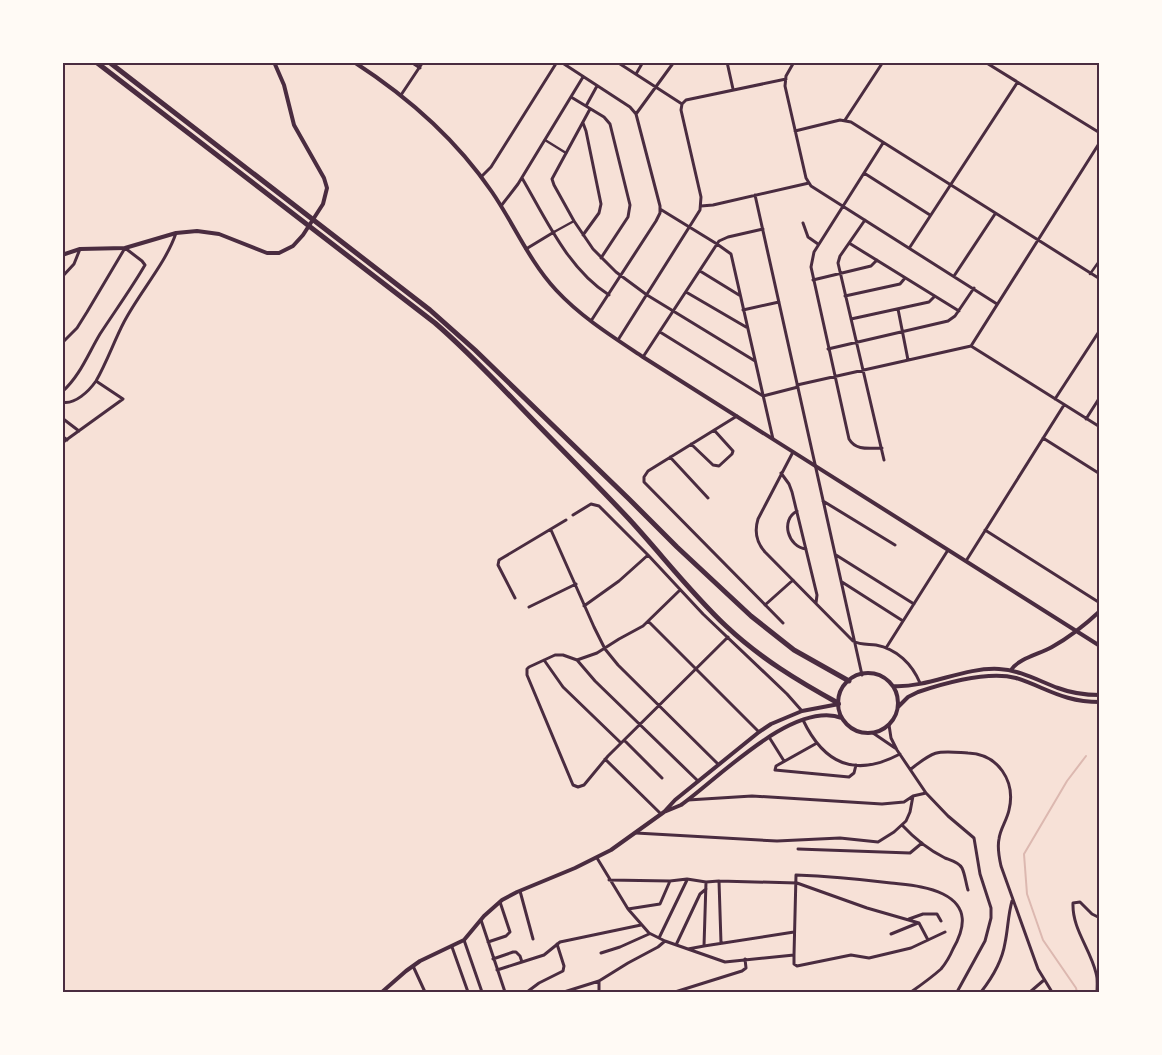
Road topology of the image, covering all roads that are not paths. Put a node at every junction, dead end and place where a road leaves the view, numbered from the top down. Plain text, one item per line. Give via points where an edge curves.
1 (96, 62) edge
2 (109, 62) edge
3 (274, 62) edge
4 (354, 62) edge
5 (412, 62) edge
6 (423, 62) edge
7 (556, 62) edge
8 (561, 62) edge
9 (617, 62) edge
10 (644, 62) edge
11 (674, 62) edge
12 (727, 62) edge
13 (794, 62) edge
14 (884, 62) edge
15 (985, 62) edge
16 (420, 68) junction
17 (636, 74) junction
18 (583, 77) junction
19 (786, 79) junction
20 (1017, 82) junction
21 (597, 86) junction
22 (656, 88) junction
23 (733, 89) junction
24 (401, 95) junction
25 (571, 97) junction
26 (682, 104) junction
27 (586, 106) junction
28 (590, 109) junction
29 (636, 114) junction
30 (846, 120) junction
31 (582, 123) junction
32 (795, 131) junction
33 (1100, 134) edge
34 (545, 140) junction
35 (1100, 142) edge
36 (883, 143) junction
37 (566, 153) junction
38 (864, 173) junction
39 (481, 177) junction
40 (522, 178) junction
41 (809, 183) junction
42 (950, 184) junction
43 (755, 195) junction
44 (501, 206) junction
45 (701, 206) junction
46 (842, 206) junction
47 (660, 210) junction
48 (995, 214) junction
49 (930, 215) junction
50 (865, 220) junction
51 (574, 221) junction
52 (804, 222) dead end
53 (690, 227) junction
54 (763, 229) junction
55 (176, 232) junction
56 (554, 232) junction
57 (583, 235) junction
58 (1037, 240) junction
59 (849, 243) junction
60 (718, 244) junction
61 (818, 244) junction
62 (910, 247) junction
63 (125, 248) junction
64 (80, 249) junction
65 (526, 249) junction
66 (62, 255) edge
67 (601, 258) junction
68 (877, 260) junction
69 (1100, 260) edge
70 (700, 271) junction
71 (840, 274) junction
72 (1090, 274) junction
73 (954, 276) junction
74 (62, 277) edge
75 (621, 277) junction
76 (905, 278) junction
77 (1100, 279) edge
78 (813, 280) junction
79 (974, 288) junction
80 (686, 292) junction
81 (609, 295) junction
82 (647, 295) junction
83 (740, 295) junction
84 (846, 296) junction
85 (935, 296) junction
86 (779, 302) junction
87 (997, 304) junction
88 (898, 309) junction
89 (743, 310) junction
90 (959, 311) junction
91 (673, 312) junction
92 (851, 319) junction
93 (591, 321) junction
94 (747, 328) junction
95 (1100, 330) edge
96 (660, 332) junction
97 (902, 332) junction
98 (618, 340) junction
99 (62, 342) edge
100 (856, 342) junction
101 (971, 346) junction
102 (828, 349) junction
103 (643, 357) junction
104 (908, 360) junction
105 (755, 361) junction
106 (863, 370) junction
107 (835, 376) junction
108 (96, 381) junction
109 (797, 386) junction
110 (62, 392) edge
111 (763, 396) junction
112 (1100, 397) edge
113 (1055, 399) junction
114 (62, 402) edge
115 (1064, 405) junction
116 (737, 416) junction
117 (62, 418) edge
118 (1086, 418) junction
119 (1100, 427) edge
120 (714, 430) junction
121 (79, 431) junction
122 (62, 436) edge
123 (1043, 438) junction
124 (773, 439) junction
125 (67, 440) junction
126 (62, 443) edge
127 (691, 444) junction
128 (882, 448) junction
129 (794, 452) junction
130 (670, 457) junction
131 (884, 460) dead end
132 (815, 464) junction
133 (781, 473) junction
134 (1100, 474) edge
135 (708, 498) dead end
136 (823, 501) junction
137 (796, 511) junction
138 (573, 515) dead end
139 (566, 520) dead end
140 (551, 530) junction
141 (985, 530) junction
142 (895, 545) dead end
143 (806, 549) junction
144 (948, 550) junction
145 (648, 555) junction
146 (836, 555) junction
147 (966, 561) junction
148 (792, 580) junction
149 (842, 582) junction
150 (576, 584) junction
151 (680, 590) junction
152 (515, 598) dead end
153 (1100, 603) edge
154 (816, 604) junction
155 (914, 604) junction
156 (765, 605) junction
157 (584, 606) junction
158 (529, 607) dead end
159 (1100, 611) edge
160 (648, 621) junction
161 (903, 621) junction
162 (783, 623) dead end
163 (1076, 632) junction
164 (728, 637) junction
165 (855, 642) junction
166 (1100, 646) edge
167 (886, 648) junction
168 (605, 649) junction
169 (544, 660) junction
170 (577, 660) junction
171 (696, 669) junction
172 (1012, 670) junction
173 (862, 674) junction
174 (848, 681) junction
175 (920, 683) junction
176 (911, 685) junction
177 (893, 686) junction
178 (914, 694) junction
179 (1100, 696) edge
180 (1100, 702) edge
181 (838, 703) junction
182 (660, 706) junction
183 (898, 707) junction
184 (802, 712) junction
185 (842, 718) junction
186 (803, 719) junction
187 (640, 725) junction
188 (889, 725) junction
189 (759, 732) junction
190 (873, 732) junction
191 (768, 737) junction
192 (622, 742) junction
193 (816, 743) junction
194 (897, 750) junction
195 (900, 754) junction
196 (605, 759) junction
197 (784, 761) junction
198 (718, 764) junction
199 (856, 765) junction
200 (911, 769) junction
201 (662, 778) dead end
202 (698, 781) junction
203 (926, 793) junction
204 (913, 796) junction
205 (675, 800) junction
206 (688, 800) junction
207 (681, 805) junction
208 (663, 813) junction
209 (902, 825) junction
210 (636, 833) junction
211 (922, 843) junction
212 (798, 849) dead end
213 (596, 858) junction
214 (687, 879) junction
215 (609, 880) junction
216 (670, 881) junction
217 (719, 881) junction
218 (706, 882) junction
219 (797, 883) junction
220 (706, 889) junction
221 (520, 890) junction
222 (968, 890) dead end
223 (1012, 901) junction
224 (500, 902) junction
225 (628, 909) junction
226 (1100, 918) edge
227 (909, 919) junction
228 (481, 920) junction
229 (941, 921) dead end
230 (919, 922) junction
231 (641, 924) junction
232 (794, 932) junction
233 (945, 932) dead end
234 (650, 934) junction
235 (891, 934) dead end
236 (659, 938) junction
237 (533, 939) dead end
238 (464, 940) junction
239 (928, 940) junction
240 (665, 941) junction
241 (488, 942) junction
242 (720, 943) junction
243 (557, 944) junction
244 (676, 945) junction
245 (704, 946) junction
246 (452, 947) junction
247 (688, 949) junction
248 (601, 953) dead end
249 (794, 955) junction
250 (493, 959) junction
251 (745, 959) junction
252 (522, 962) junction
253 (412, 966) junction
254 (497, 970) junction
255 (1044, 980) junction
256 (599, 981) junction
257 (382, 992) edge
258 (425, 992) edge
259 (468, 992) edge
260 (482, 992) edge
261 (505, 992) edge
262 (527, 992) edge
263 (564, 992) edge
264 (599, 992) edge
265 (675, 992) edge
266 (911, 992) edge
267 (957, 992) edge
268 (981, 992) edge
269 (1030, 992) edge
270 (1052, 992) edge
271 (1097, 992) edge

1 - 181 highway via 440,327 592,480 727,627 777,667
2 - 174 highway via 440,319 750,616 794,650
3 - 55 street via 284,85 294,125 325,181 326,196 317,212 297,243 279,253 249,247 213,233
4 - 24 street
5 - 16 street
6 - 16 street
7 - 39 street via 491,167
8 - 18 street
9 - 17 street
10 - 17 street
11 - 22 street
12 - 23 street
13 - 19 street
14 - 30 street
15 - 20 street
16 - 24 street
17 - 22 street
18 - 21 street
18 - 25 street
19 - 23 street
19 - 32 street
20 - 33 street
20 - 42 street
21 - 27 street
21 - 29 street
22 - 26 street
22 - 29 street
23 - 26 street via 686,100
24 - 39 street via 443,134
25 - 27 street
25 - 34 street
26 - 45 street
27 - 28 street
28 - 31 street
28 - 67 street via 611,125 630,208
29 - 47 street
30 - 32 street
30 - 36 street
31 - 37 street
31 - 57 street via 601,204 599,213
32 - 41 street
34 - 37 street
34 - 40 street
35 - 58 street
36 - 38 street
36 - 42 street
37 - 51 street via 552,180
38 - 46 street
38 - 49 street
39 - 44 street
40 - 44 street
40 - 56 street
41 - 43 street
41 - 46 street
42 - 48 street
42 - 49 street
43 - 45 street
43 - 54 street
44 - 65 street
45 - 53 street
46 - 50 street
46 - 61 street
47 - 53 street
47 - 75 street
48 - 58 street
48 - 73 street
49 - 62 street
50 - 59 street
50 - 62 street
51 - 56 street
51 - 57 street
52 - 61 street via 807,234
53 - 60 street
53 - 82 street
54 - 60 street via 724,238
54 - 86 street
55 - 63 street
55 - 108 street via 124,322
56 - 65 street
56 - 81 street via 582,272
57 - 67 street
58 - 72 street
58 - 87 street
59 - 68 street
59 - 71 street via 839,258
60 - 70 street
60 - 83 street via 731,254
61 - 78 street via 812,255
62 - 73 street
63 - 64 street
63 - 99 street via 82,320
63 - 110 street via 145,265 93,346 79,374
64 - 66 street
64 - 74 street via 74,264
65 - 93 street via 556,290
67 - 75 street
68 - 71 street via 871,266
68 - 76 street
69 - 72 street
70 - 80 street
70 - 83 street
71 - 78 street
71 - 84 street
72 - 77 street
73 - 79 street
75 - 81 street
75 - 82 street
76 - 84 street via 900,284
76 - 85 street
78 - 102 street
79 - 87 street
79 - 90 street
80 - 91 street
80 - 94 street
81 - 93 street
82 - 91 street
82 - 98 street
83 - 89 street
84 - 92 street
85 - 88 street via 929,302
85 - 90 street
86 - 89 street
86 - 109 street
87 - 101 street
88 - 92 street
88 - 97 street
89 - 94 street
90 - 97 street via 948,321
91 - 96 street
91 - 105 street
92 - 100 street
93 - 98 street
94 - 105 street
95 - 113 street
96 - 103 street
96 - 111 street
97 - 100 street
97 - 104 street
98 - 103 street
100 - 102 street
100 - 106 street
101 - 104 street
101 - 113 street
102 - 107 street
103 - 116 street
104 - 106 street
105 - 111 street
106 - 107 street
106 - 128 street
107 - 109 street
107 - 128 street via 850,442 859,448
108 - 114 street via 78,398
108 - 121 street via 123,399
109 - 111 street
109 - 132 street
111 - 124 street
112 - 118 street
113 - 115 street
115 - 118 street
115 - 123 street
116 - 120 street
116 - 124 street
117 - 121 street
118 - 119 street
120 - 127 street
120 - 127 street via 733,451 719,466 713,465
121 - 125 street
122 - 125 street
123 - 134 street
123 - 141 street
124 - 129 street
125 - 126 street
127 - 130 street
128 - 131 street
129 - 132 street
129 - 133 street
130 - 135 street
130 - 156 street via 648,471 644,477 645,484
132 - 136 street
132 - 144 street
133 - 137 street via 791,488
133 - 148 street via 758,519 756,535 762,549
136 - 142 street
136 - 146 street
137 - 143 street
137 - 143 street via 787,523 790,538 800,548
138 - 145 street via 591,504 598,505
139 - 140 street
140 - 150 street
140 - 152 street via 499,560 498,566
141 - 147 street
141 - 153 street
143 - 154 street via 817,595
144 - 147 street
144 - 155 street
145 - 151 street
145 - 157 street
146 - 149 street
146 - 155 street
147 - 163 street
148 - 154 street
148 - 156 street
149 - 161 street
149 - 165 street
150 - 157 street
150 - 158 street
151 - 160 street
151 - 164 street
154 - 165 street
155 - 161 street
156 - 162 street
157 - 168 street
159 - 163 street
160 - 168 street
160 - 171 street
161 - 167 street
163 - 166 street
163 - 172 street via 1017,664
164 - 171 street
164 - 184 street
165 - 167 street
165 - 173 street
167 - 175 street via 907,662
168 - 170 street
168 - 182 street
169 - 170 street via 558,655
169 - 192 street via 563,687
169 - 196 street via 529,666 526,673 573,785 582,786
170 - 187 street
171 - 182 street
171 - 189 street
172 - 175 street via 985,669
172 - 179 street via 1067,691
173 - 174 street
173 - 177 street via 879,676
174 - 181 street
175 - 176 street
176 - 177 street
176 - 178 street
177 - 183 street via 898,696
178 - 180 street via 995,675 1017,679 1064,698
178 - 183 street
181 - 184 street
181 - 185 street
182 - 187 street
182 - 198 street
183 - 188 street
184 - 189 street via 778,720
185 - 186 street via 822,715
185 - 190 street via 859,731
186 - 191 street
186 - 193 street
187 - 192 street
187 - 202 street
188 - 190 street
188 - 194 street
189 - 198 street
190 - 194 street
191 - 197 street
191 - 206 street
192 - 196 street
192 - 201 street
193 - 197 street
193 - 199 street via 832,758
194 - 195 street
195 - 199 street via 872,765
195 - 200 street
196 - 208 street
197 - 199 street via 775,770 850,777
198 - 202 street
200 - 203 street
200 - 223 street via 930,755 944,752 982,755 1003,771 1009,784 1010,800 998,852
202 - 205 street
203 - 204 street
203 - 267 street via 974,838 980,874 991,908 985,941
204 - 206 street via 904,802 882,804 752,796
204 - 209 street via 910,812
205 - 207 street via 677,805
205 - 208 street
206 - 207 street
207 - 208 street
208 - 210 street
209 - 210 street via 878,842 840,838 777,841
209 - 211 street
210 - 213 street
211 - 212 street via 910,853
211 - 222 street via 962,868
213 - 215 street
213 - 221 street
214 - 216 street
214 - 218 street
214 - 236 street
215 - 216 street
215 - 225 street
216 - 225 street via 660,904
217 - 218 street
217 - 219 street
217 - 242 street
218 - 220 street
219 - 227 street
219 - 232 street
219 - 266 street via 796,874 837,876 910,885 943,894 954,901 961,910 963,928 959,939 942,968
220 - 244 street via 700,894
220 - 245 street
221 - 224 street
221 - 237 street
223 - 255 street
223 - 268 street via 998,966
224 - 228 street
224 - 241 street via 510,932
225 - 231 street
226 - 271 street via 1080,902 1074,903 1075,924 1097,974
227 - 229 street via 937,914
227 - 230 street
228 - 238 street
228 - 241 street
230 - 235 street
230 - 239 street
231 - 234 street
231 - 243 street
232 - 242 street
232 - 249 street
233 - 239 street
234 - 236 street
234 - 248 street
236 - 240 street
238 - 246 street
238 - 260 street
239 - 249 street via 911,948 869,958 851,955 797,966
240 - 244 street
240 - 256 street
241 - 250 street
242 - 245 street
243 - 252 street via 544,955
243 - 262 street via 563,971
244 - 247 street
245 - 247 street
246 - 253 street
246 - 259 street
247 - 251 street via 724,962
249 - 251 street
250 - 252 street via 516,952
250 - 254 street
251 - 265 street via 746,968 742,971
252 - 254 street
253 - 257 street
253 - 258 street
254 - 261 street
255 - 269 street
255 - 270 street
256 - 263 street
256 - 264 street

